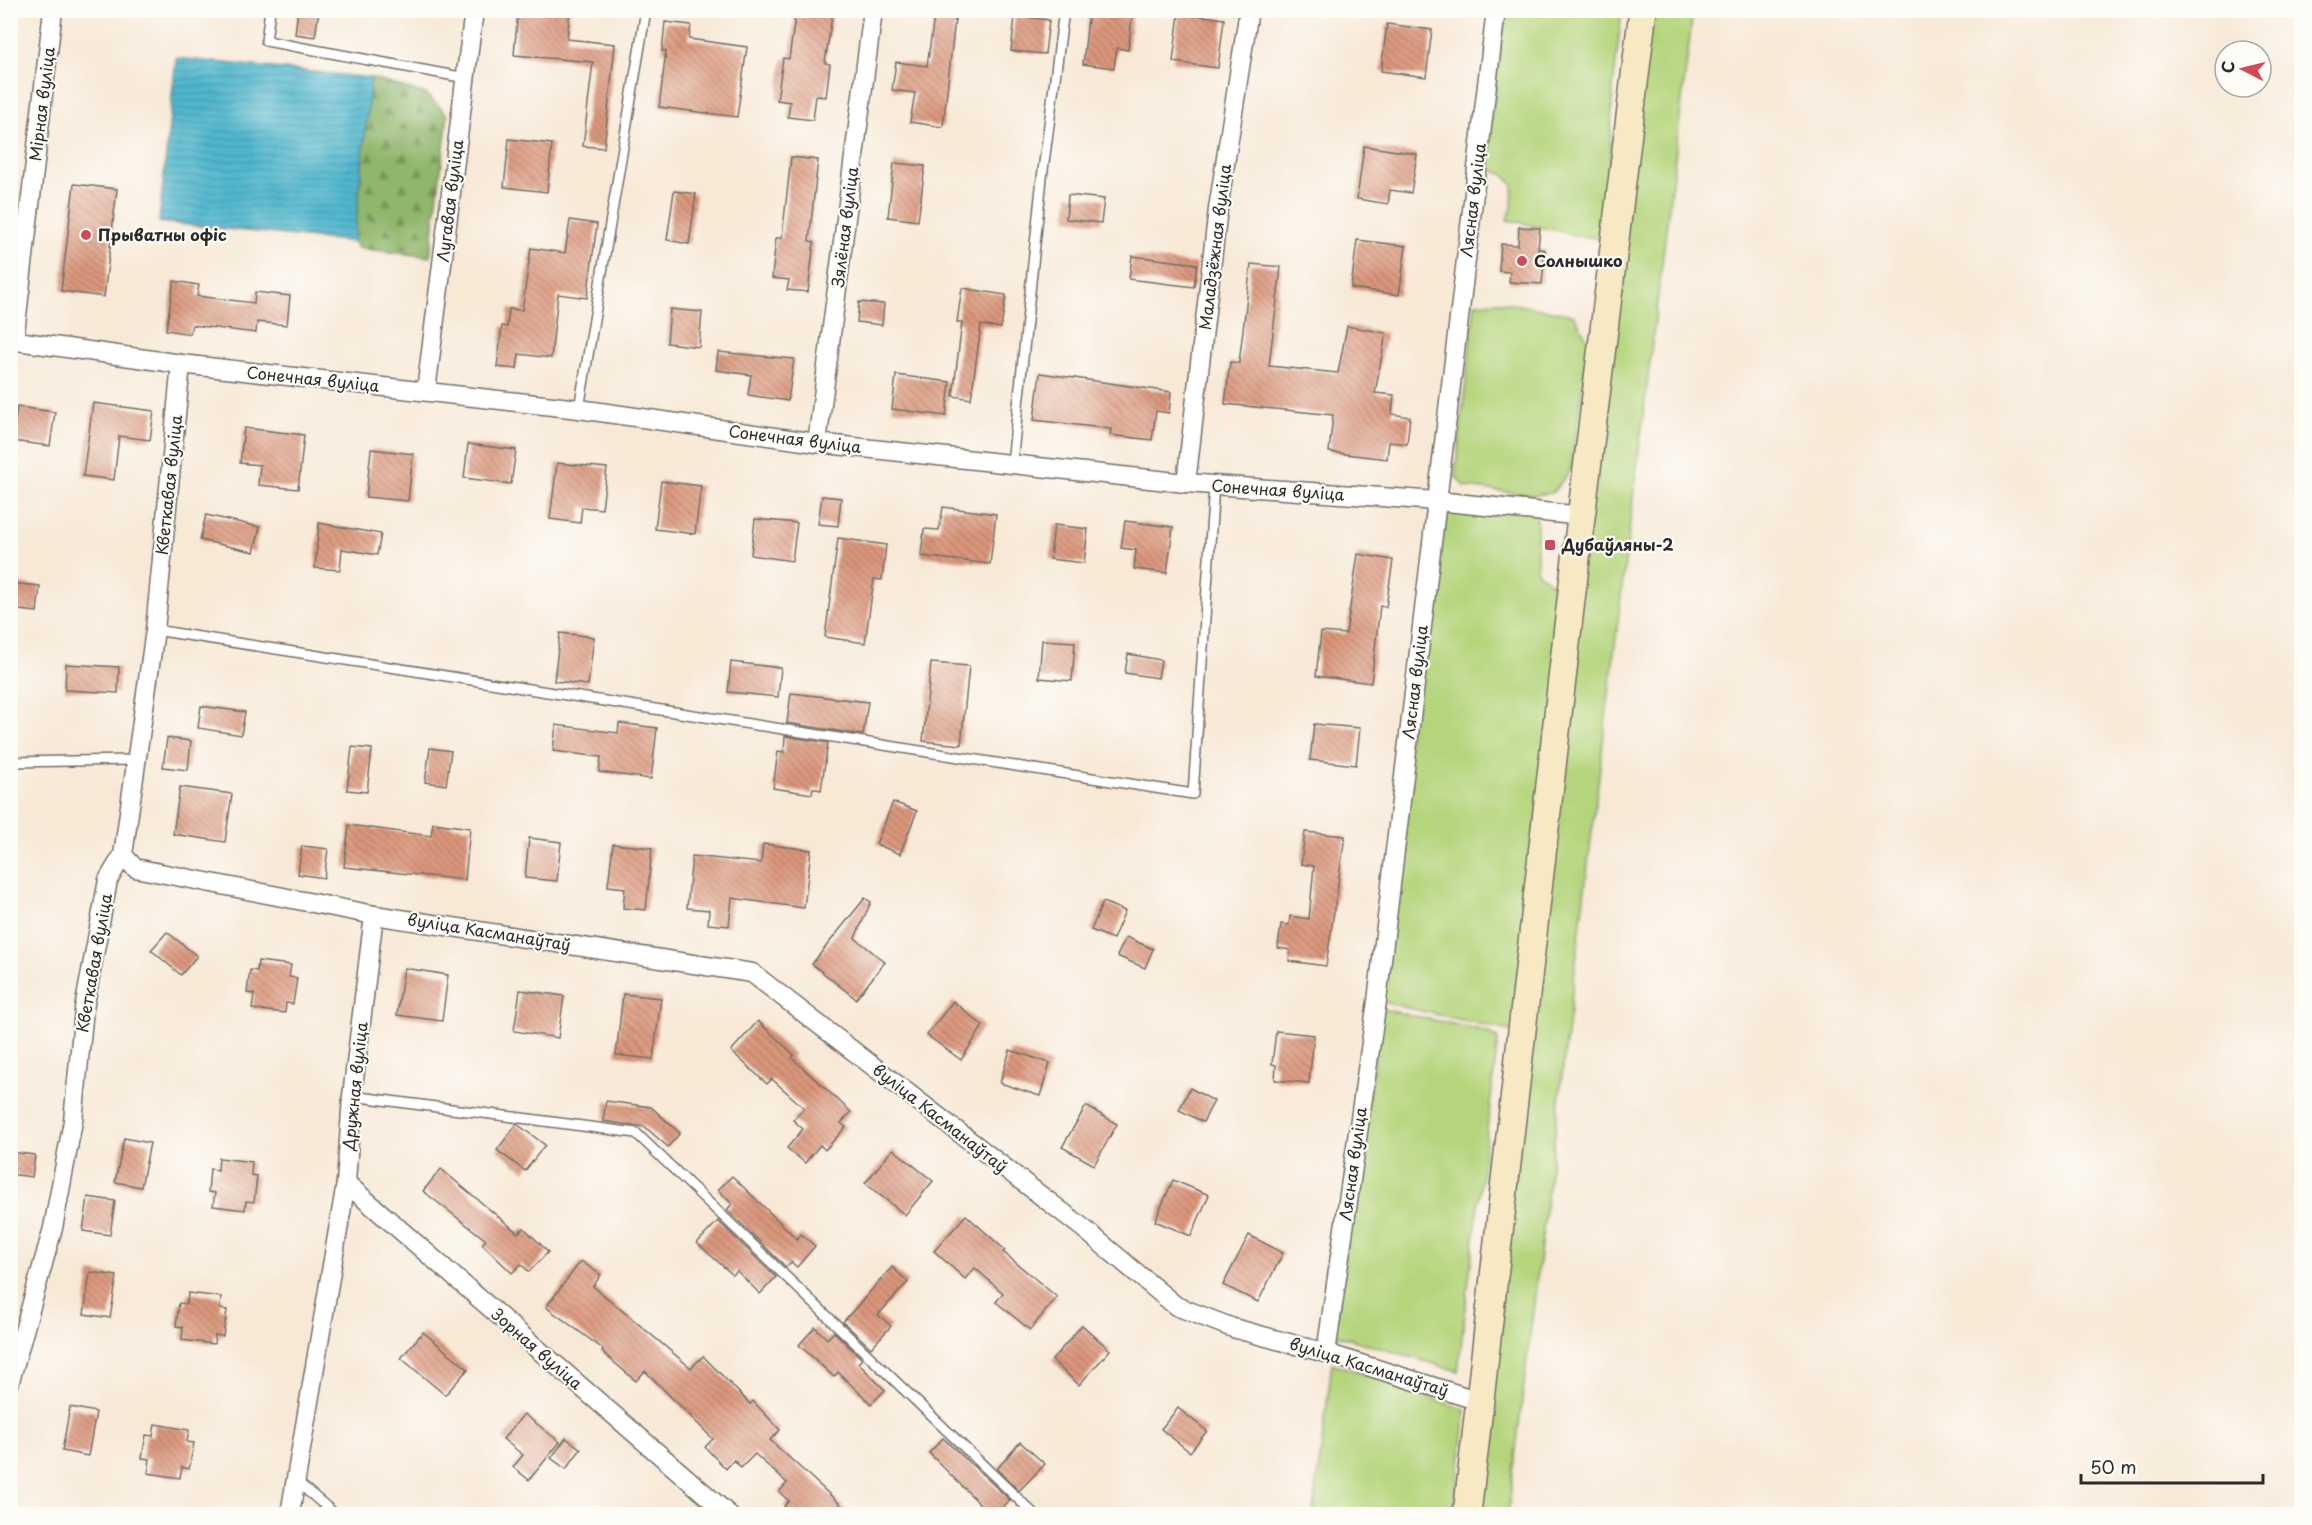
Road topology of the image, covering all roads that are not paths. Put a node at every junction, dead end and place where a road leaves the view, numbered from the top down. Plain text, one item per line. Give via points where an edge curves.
1 (53, 10) edge
2 (270, 10) edge
3 (474, 10) edge
4 (646, 10) edge
5 (873, 10) edge
6 (1064, 10) edge
7 (1249, 10) edge
8 (1496, 10) edge
9 (1643, 10) edge
10 (466, 78) junction
11 (12, 340) edge
12 (181, 364) junction
13 (426, 391) junction
14 (579, 409) junction
15 (817, 443) junction
16 (1012, 463) junction
17 (1186, 483) junction
18 (1214, 485) junction
19 (1437, 501) junction
20 (1582, 516) junction
21 (155, 630) junction
22 (135, 760) junction
23 (10, 762) edge
24 (123, 855) junction
25 (374, 915) junction
26 (352, 1096) junction
27 (346, 1183) junction
28 (1326, 1353) junction
29 (10, 1381) edge
30 (1479, 1401) junction
31 (296, 1481) junction
32 (290, 1515) edge
33 (335, 1515) edge
34 (728, 1515) edge
35 (1034, 1515) edge
36 (1467, 1515) edge

1 - 11 street, Мірная вуліца
2 - 10 lane via 266,41
3 - 10 street, Лугавая вуліца
4 - 14 lane
5 - 15 street, Зялёная вуліца
6 - 16 lane
7 - 17 street, Маладзёжная вуліца via 1218,210
8 - 19 street, Лясная вуліца
9 - 20 main road
10 - 13 street, Лугавая вуліца
11 - 12 street, Сонечная вуліца
12 - 13 street, Сонечная вуліца
12 - 21 street, Кветкавая вуліца
13 - 14 street, Сонечная вуліца
14 - 15 street, Сонечная вуліца
15 - 16 street, Сонечная вуліца
16 - 17 street, Сонечная вуліца
17 - 18 street, Сонечная вуліца
18 - 19 street, Сонечная вуліца
18 - 21 lane via 1193,794
19 - 20 street, Сонечная вуліца
19 - 28 street, Лясная вуліца via 1377,1001
20 - 30 main road
21 - 22 street, Кветкавая вуліца
22 - 23 lane
22 - 24 street, Кветкавая вуліца
24 - 25 street via 135,868
24 - 29 street, Кветкавая вуліца via 108,880 84,1009 73,1121 53,1228
25 - 26 street, Дружная вуліца
25 - 28 street, вуліца Касманаўтаў via 752,973 1083,1228 1176,1306 1233,1328
26 - 27 street, Дружная вуліца
26 - 35 lane via 636,1133
27 - 31 street, Дружная вуліца
27 - 34 street, Зорная вуліца
28 - 30 street, вуліца Касманаўтаў
30 - 36 main road
31 - 32 street, Дружная вуліца
31 - 33 lane

